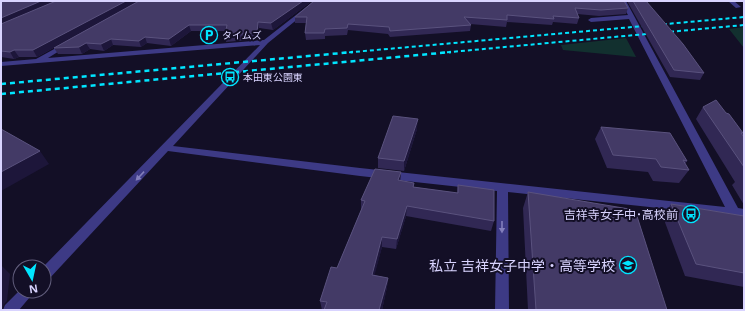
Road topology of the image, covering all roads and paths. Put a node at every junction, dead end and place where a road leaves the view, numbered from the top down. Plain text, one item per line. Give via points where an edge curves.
1 (317, 1) edge
2 (623, 1) edge
3 (731, 1) edge
4 (738, 7) dead end
5 (631, 17) junction
6 (590, 20) dead end
7 (77, 39) edge
8 (266, 42) junction
9 (36, 61) junction
10 (1, 64) edge
11 (166, 148) junction
12 (503, 188) junction
13 (739, 213) edge
14 (52, 267) edge
15 (20, 299) edge
16 (10, 310) edge
17 (502, 310) edge

1 - 8 street
2 - 5 street
3 - 4 street
5 - 6 street
5 - 13 street
7 - 9 street
8 - 9 street
8 - 11 street
9 - 10 street
11 - 12 street
11 -> 14 street
12 - 13 street
12 -> 17 street
15 - 16 street

